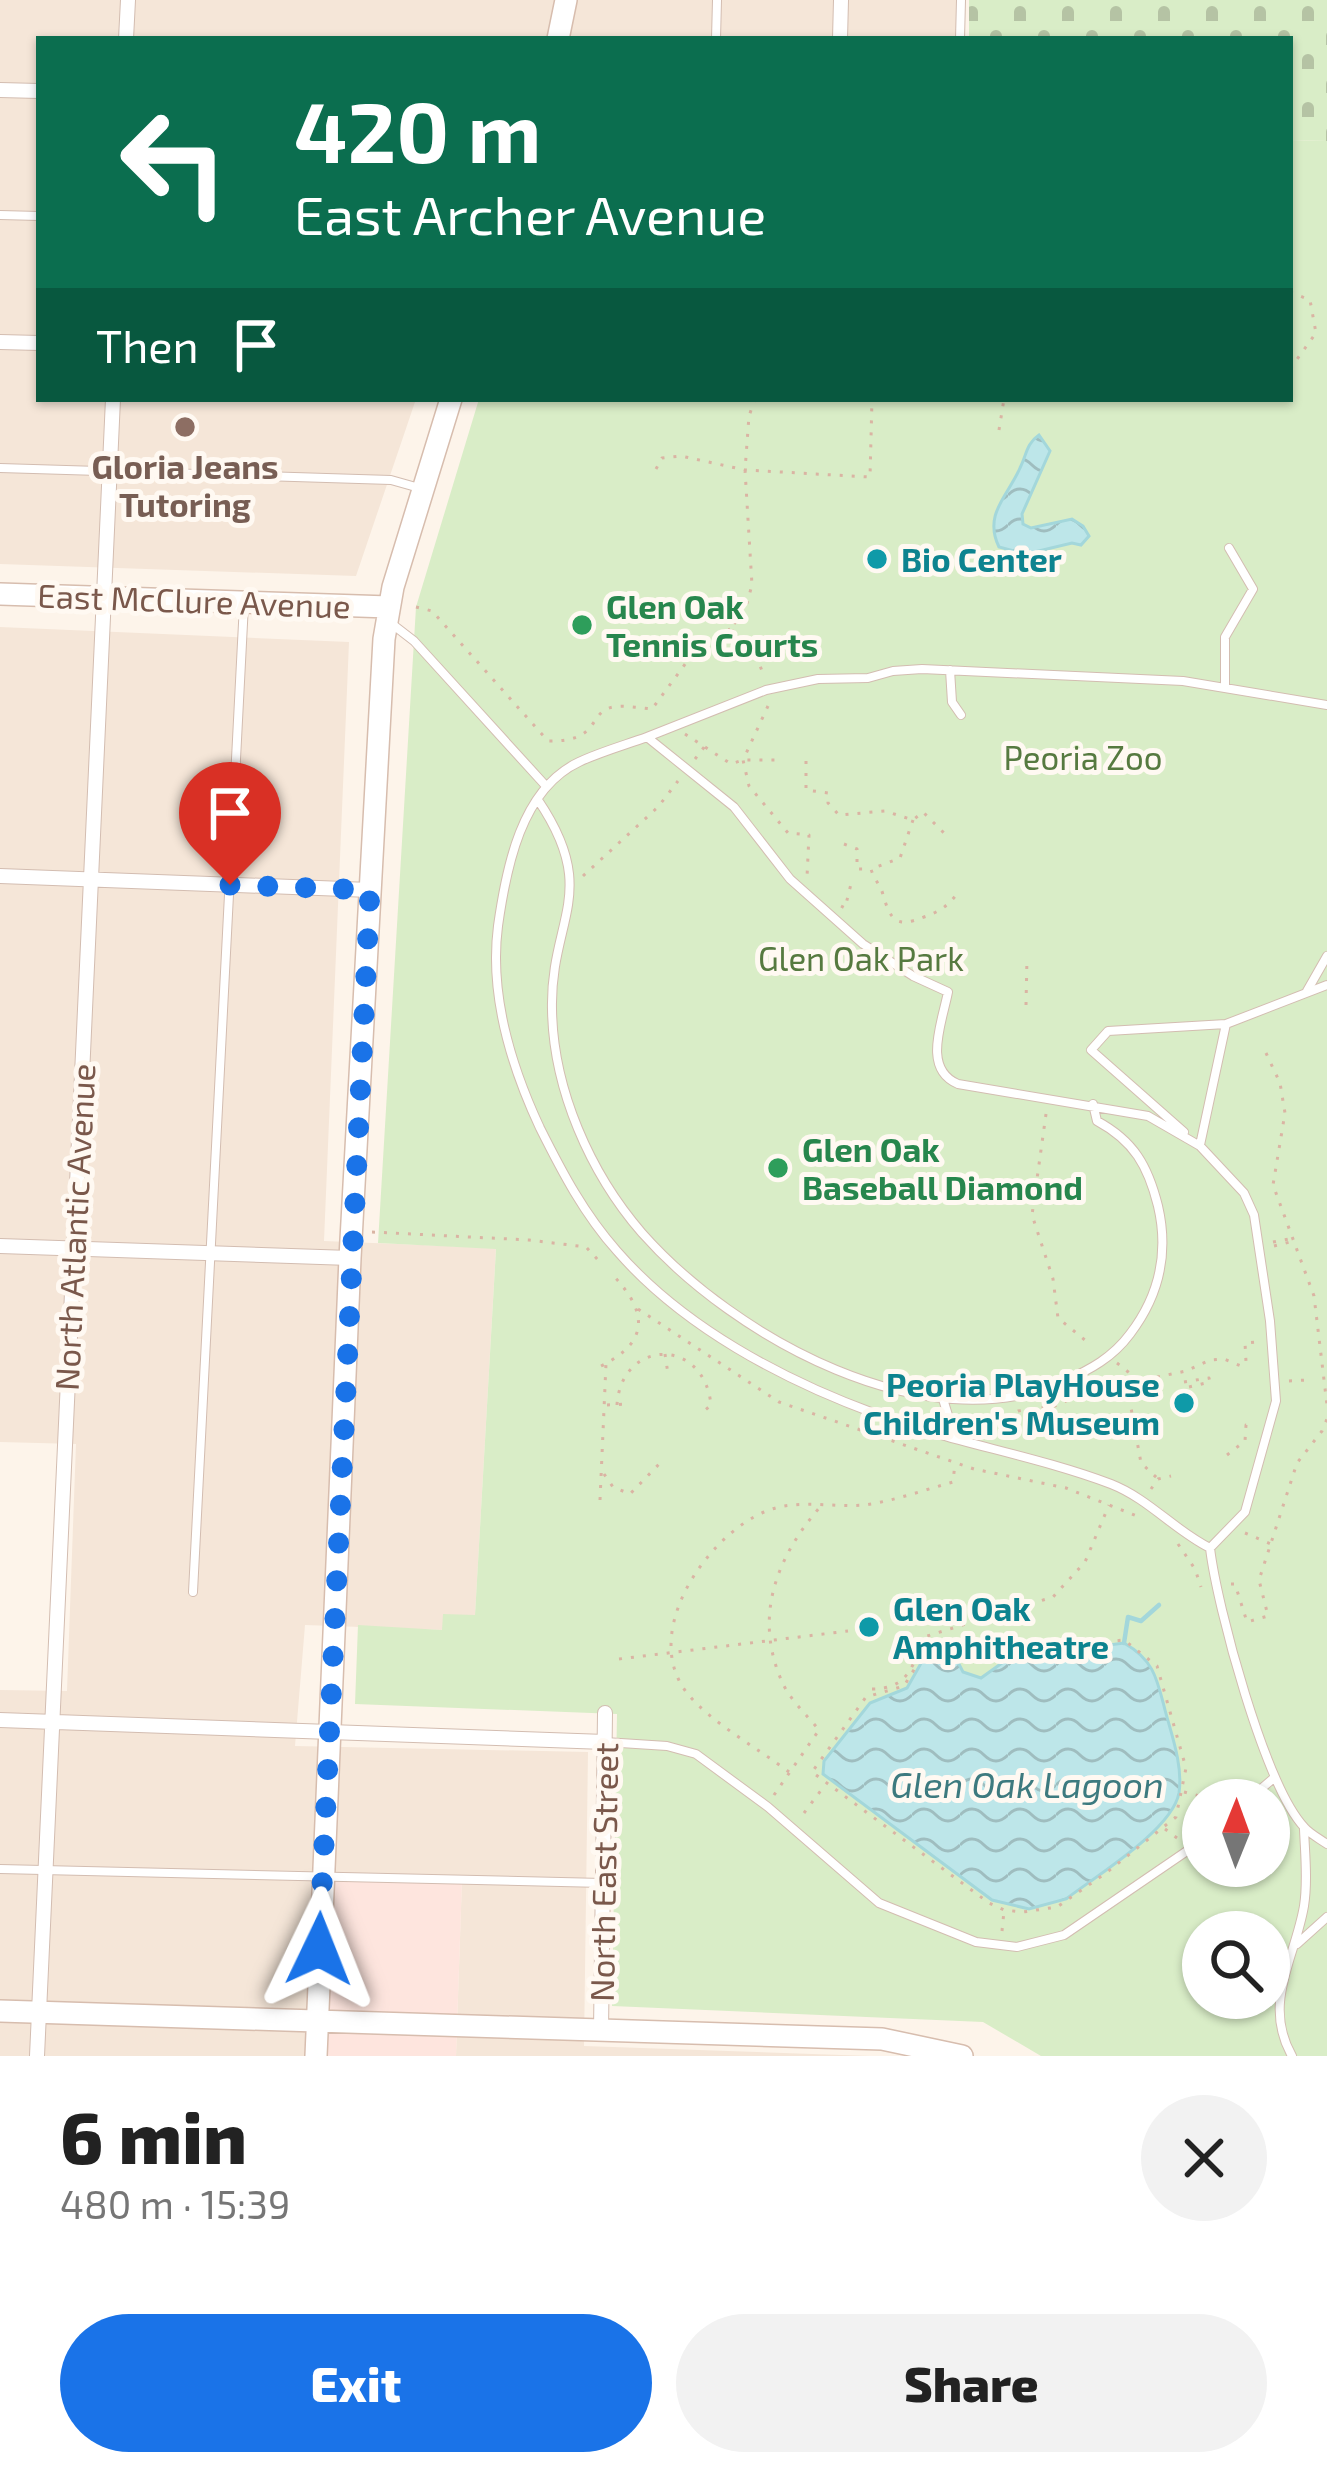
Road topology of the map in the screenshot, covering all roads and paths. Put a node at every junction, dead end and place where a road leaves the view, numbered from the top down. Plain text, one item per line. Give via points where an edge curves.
1 (128, 0) edge
2 (566, 0) edge
3 (717, 0) edge
4 (841, 0) edge
5 (961, 0) edge
6 (126, 36) edge
7 (559, 36) edge
8 (716, 36) edge
9 (840, 36) edge
10 (960, 36) edge
11 (0, 90) edge
12 (36, 91) edge
13 (0, 215) edge
14 (36, 216) edge
15 (1293, 293) edge
16 (0, 342) edge
17 (36, 343) edge
18 (1293, 365) edge
19 (113, 402) edge
20 (450, 402) edge
21 (754, 402) edge
22 (872, 402) edge
23 (1004, 402) edge
24 (999, 430) dead end
25 (0, 468) edge
26 (656, 470) dead end
27 (745, 470) junction
28 (110, 472) junction
29 (423, 490) junction
30 (1229, 548) dead end
31 (0, 594) edge
32 (105, 597) junction
33 (244, 603) junction
34 (416, 607) dead end
35 (387, 613) junction
36 (730, 628) junction
37 (950, 670) junction
38 (764, 676) dead end
39 (1225, 687) junction
40 (767, 704) dead end
41 (1327, 705) edge
42 (652, 709) junction
43 (961, 715) dead end
44 (652, 722) dead end
45 (683, 733) dead end
46 (647, 737) junction
47 (705, 746) junction
48 (743, 760) junction
49 (776, 760) dead end
50 (806, 761) dead end
51 (687, 769) junction
52 (545, 785) junction
53 (537, 799) junction
54 (913, 820) junction
55 (946, 835) dead end
56 (844, 844) dead end
57 (872, 868) junction
58 (0, 876) edge
59 (807, 878) dead end
60 (93, 879) junction
61 (851, 884) dead end
62 (230, 885) junction
63 (572, 887) junction
64 (370, 890) junction
65 (956, 896) dead end
66 (833, 902) dead end
67 (1327, 956) edge
68 (1027, 957) dead end
69 (1327, 985) edge
70 (1307, 991) junction
71 (1026, 1006) dead end
72 (1226, 1024) junction
73 (1266, 1053) dead end
74 (1093, 1104) junction
75 (1042, 1106) dead end
76 (1200, 1146) junction
77 (352, 1232) junction
78 (1291, 1240) junction
79 (1274, 1244) dead end
80 (0, 1246) edge
81 (71, 1248) junction
82 (211, 1253) junction
83 (350, 1258) junction
84 (599, 1261) dead end
85 (610, 1272) dead end
86 (638, 1310) junction
87 (1263, 1341) dead end
88 (1091, 1345) dead end
89 (665, 1354) junction
90 (622, 1356) junction
91 (712, 1356) junction
92 (1115, 1362) dead end
93 (633, 1368) junction
94 (699, 1368) junction
95 (1181, 1372) junction
96 (668, 1374) dead end
97 (1308, 1380) dead end
98 (1289, 1381) dead end
99 (1138, 1382) junction
100 (1126, 1384) junction
101 (1186, 1385) dead end
102 (1129, 1395) junction
103 (943, 1399) junction
104 (1112, 1399) dead end
105 (629, 1404) dead end
106 (605, 1405) junction
107 (617, 1405) junction
108 (1327, 1405) edge
109 (704, 1411) dead end
110 (1327, 1419) edge
111 (1261, 1425) dead end
112 (991, 1436) dead end
113 (956, 1439) junction
114 (1227, 1455) dead end
115 (663, 1460) dead end
116 (955, 1463) junction
117 (602, 1471) junction
118 (1171, 1476) dead end
119 (1158, 1479) junction
120 (1150, 1489) dead end
121 (600, 1500) dead end
122 (824, 1504) junction
123 (1109, 1505) junction
124 (1143, 1518) dead end
125 (1245, 1532) dead end
126 (1170, 1536) dead end
127 (1272, 1545) junction
128 (1210, 1547) junction
129 (1225, 1585) dead end
130 (1201, 1587) dead end
131 (193, 1592) dead end
132 (1271, 1601) dead end
133 (1264, 1604) junction
134 (848, 1631) dead end
135 (772, 1640) junction
136 (948, 1640) dead end
137 (1084, 1644) dead end
138 (672, 1654) junction
139 (619, 1659) dead end
140 (872, 1690) dead end
141 (605, 1713) dead end
142 (0, 1720) edge
143 (50, 1721) junction
144 (328, 1731) junction
145 (605, 1742) junction
146 (789, 1772) junction
147 (1275, 1777) junction
148 (1185, 1779) edge
149 (1273, 1779) edge
150 (826, 1784) junction
151 (1182, 1798) edge
152 (768, 1807) junction
153 (804, 1813) dead end
154 (1164, 1827) junction
155 (1304, 1827) junction
156 (1182, 1842) edge
157 (1327, 1844) edge
158 (1182, 1857) edge
159 (0, 1870) edge
160 (44, 1872) junction
161 (322, 1875) junction
162 (604, 1883) junction
163 (1004, 1910) junction
164 (1327, 1917) edge
165 (1001, 1945) junction
166 (1290, 1954) joint
167 (0, 2011) edge
168 (39, 2012) junction
169 (1279, 2019) edge
170 (317, 2022) junction
171 (601, 2031) junction
172 (37, 2056) edge
173 (316, 2056) edge
174 (962, 2056) edge
175 (1292, 2056) edge

1 - 6 street
2 - 7 main road
3 - 8 lane
4 - 9 street
5 - 10 lane
11 - 12 street
13 - 14 lane
15 - 18 path via 1310,300 1316,333
16 - 17 street
19 - 28 street, North Atlantic Avenue
20 - 29 main road
21 - 27 path
22 - 27 path via 870,477
23 - 24 path
25 - 28 lane
26 - 27 path via 662,458 681,456
27 - 36 path via 752,585
28 - 29 lane via 391,479
28 - 32 street, North Atlantic Avenue
29 - 35 main road
30 - 39 lane via 1253,589 1225,637
31 - 32 main road, East McClure Avenue
32 - 33 main road, East McClure Avenue
32 - 60 street, North Atlantic Avenue
33 - 35 main road, East McClure Avenue
33 - 62 lane
34 - 42 path via 432,611 548,741 589,732 612,707
35 - 52 lane
35 - 64 main road
36 - 38 path via 752,645
36 - 42 path via 700,644
37 - 39 lane
37 - 43 lane
37 - 46 lane via 790,685
39 - 41 lane
40 - 48 path
42 - 44 path
45 - 47 path
46 - 51 lane
46 - 52 lane via 575,763
47 - 48 path via 731,764
47 - 51 path
48 - 49 path
48 - 59 path via 748,786 788,833 808,835
50 - 54 path via 806,790 828,793 839,814 885,811
51 - 63 path
51 - 74 lane via 734,807 790,879 863,944 947,992 937,1054 944,1078
52 - 53 lane
53 - 63 lane via 563,846
53 - 113 lane via 506,878 499,995 528,1102 577,1198 619,1253 721,1337 788,1376
54 - 55 path via 923,812
54 - 57 path via 900,858
56 - 57 path via 857,849 857,869
57 - 65 path via 894,920 928,916
58 - 60 street
60 - 62 street
60 - 81 street, North Atlantic Avenue
61 - 66 path via 845,908
62 - 64 street
62 - 82 lane
63 - 103 lane via 551,1006 555,1047 578,1130 641,1232 752,1324 833,1368
64 - 77 main road
67 - 70 lane
68 - 71 path
69 - 70 lane
70 - 72 lane
72 - 76 lane
72 - 76 lane via 1108,1031 1091,1050
73 - 78 path via 1285,1113 1273,1185
74 - 76 lane via 1148,1117
74 - 103 lane via 1097,1121 1136,1149 1161,1219 1161,1271 1140,1322 1090,1370 1048,1388
75 - 88 path via 1034,1221 1058,1318
76 - 128 lane via 1232,1176 1254,1215 1276,1400 1245,1512
77 - 83 main road
77 - 84 path via 529,1240 586,1247
78 - 79 path
78 - 108 path via 1314,1296
80 - 81 street
81 - 82 street
81 - 143 street, North Atlantic Avenue
82 - 83 street
82 - 131 lane
83 - 144 main road
85 - 86 path
86 - 90 path via 634,1343
86 - 91 path
87 - 95 path via 1245,1343 1241,1366 1218,1359
89 - 93 path
89 - 94 path
89 - 96 path
90 - 93 path
90 - 106 path via 604,1365
91 - 94 path
91 - 116 path via 778,1402
92 - 99 path
93 - 107 path
94 - 109 path via 710,1389
95 - 99 path
95 - 101 path
97 - 98 path
99 - 100 path
100 - 102 path
100 - 112 path via 1018,1411
102 - 104 path
102 - 119 path via 1141,1463
103 - 113 lane
105 - 107 path
106 - 107 path
106 - 117 path
110 - 127 path via 1298,1463
111 - 114 path via 1246,1425 1245,1441
113 - 128 lane via 1116,1486
115 - 117 path via 630,1494
116 - 122 path via 953,1482 864,1505
116 - 123 path
117 - 121 path
118 - 119 path
119 - 120 path
122 - 135 path via 773,1579
122 - 138 path via 766,1510 720,1544 688,1587
123 - 124 path
123 - 140 path via 1085,1562 1053,1597 924,1637 907,1679
125 - 127 path
126 - 130 path
127 - 133 path via 1259,1580
128 - 147 lane via 1214,1586
129 - 133 path via 1235,1584 1247,1622 1268,1616
132 - 133 path
134 - 135 path
135 - 138 path
135 - 146 path via 780,1678 819,1730
136 - 150 path via 928,1647 904,1686 866,1697 812,1772
137 - 148 path via 1124,1640 1157,1666
138 - 139 path
138 - 146 path via 688,1694
141 - 145 street, North East Street
142 - 143 street
143 - 144 street
143 - 160 street, North Atlantic Avenue
144 - 145 street
144 - 161 main road
145 - 152 lane via 696,1754
145 - 162 street, North East Street
146 - 152 path
147 - 149 lane
147 - 155 lane
150 - 153 path
150 - 163 path
151 - 154 path
152 - 165 lane via 879,1903
154 - 156 path
154 - 163 path via 1057,1907
155 - 157 lane
155 - 166 lane via 1305,1897
158 - 165 lane via 1064,1935
159 - 160 lane
160 - 161 lane
160 - 168 street, North Atlantic Avenue
161 - 162 lane
161 - 170 main road
162 - 171 street, North East Street
163 - 165 path
164 - 166 lane
167 - 168 main road
168 - 170 main road
168 - 172 street, North Atlantic Avenue
169 - 175 lane
170 - 171 main road
170 - 173 main road
171 - 174 main road via 882,2039

